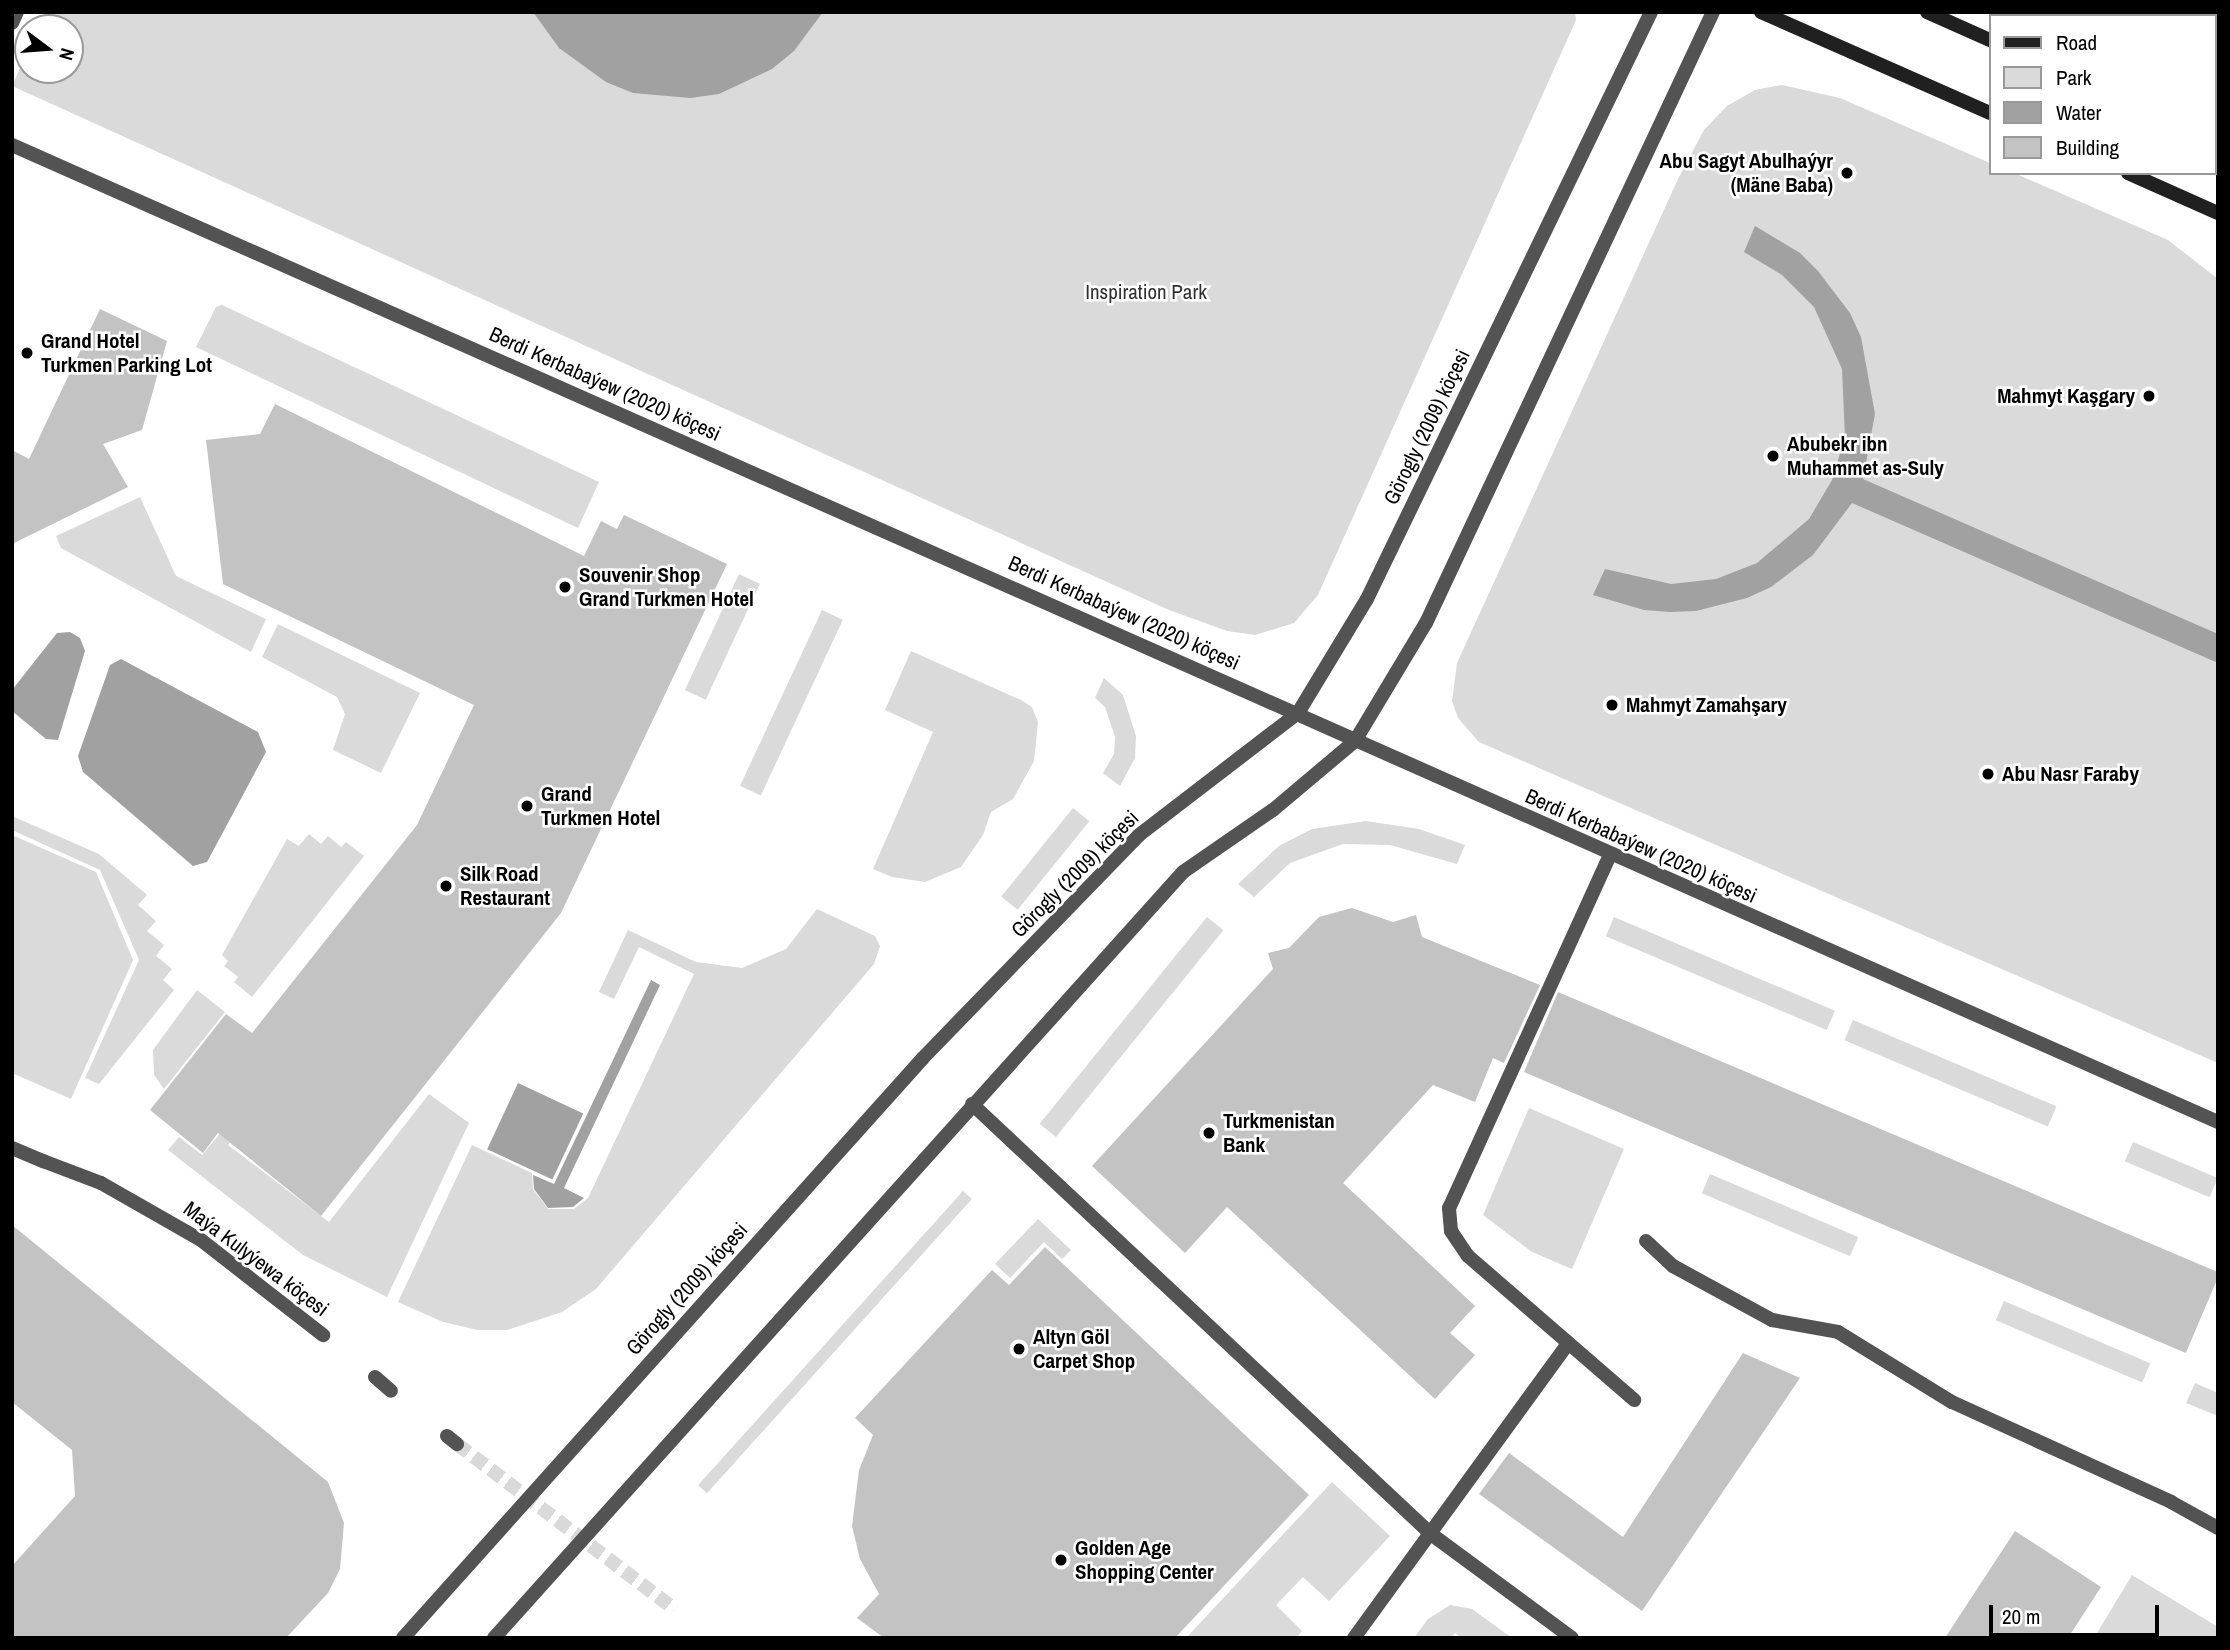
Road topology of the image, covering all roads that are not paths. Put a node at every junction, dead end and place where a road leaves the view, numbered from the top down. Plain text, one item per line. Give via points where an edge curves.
1 (17, 12) edge
2 (1651, 12) edge
3 (1713, 12) edge
4 (1761, 12) edge
5 (1927, 12) edge
6 (12, 23) edge
7 (1988, 39) edge
8 (1988, 112) edge
9 (12, 145) edge
10 (2132, 175) edge
11 (2218, 213) edge
12 (1298, 713) junction
13 (1355, 741) junction
14 (1610, 855) junction
15 (972, 1104) junction
16 (2218, 1122) edge
17 (12, 1148) edge
18 (1646, 1241) dead end
19 (323, 1335) dead end
20 (1568, 1343) junction
21 (375, 1377) dead end
22 (391, 1391) dead end
23 (1634, 1400) dead end
24 (2218, 1528) edge
25 (1431, 1534) junction
26 (403, 1638) edge
27 (494, 1638) edge
28 (1354, 1638) edge
29 (1572, 1638) edge

1 - 6 street
2 - 12 street, Görogly (2009) köçesi via 1367,599
3 - 13 street via 1426,623
4 - 8 main road
5 - 7 main road
9 - 12 street, Berdi Kerbabaýew (2020) köçesi
10 - 11 main road
12 - 13 street, Berdi Kerbabaýew (2020) köçesi
12 - 26 street, Görogly (2009) köçesi via 1139,835 979,999
13 - 14 street, Berdi Kerbabaýew (2020) köçesi
13 - 15 street via 1273,810 1183,872
14 - 16 street, Berdi Kerbabaýew (2020) köçesi
14 - 20 street via 1449,1208 1451,1231 1468,1256
15 - 25 street
15 - 27 street
17 - 19 street, Maýa Kulyýewa köçesi via 101,1183 201,1240
18 - 24 street via 1673,1266 1772,1320 1838,1332 1952,1402
20 - 23 street
20 - 25 street
21 - 22 street
25 - 28 street
25 - 29 street

